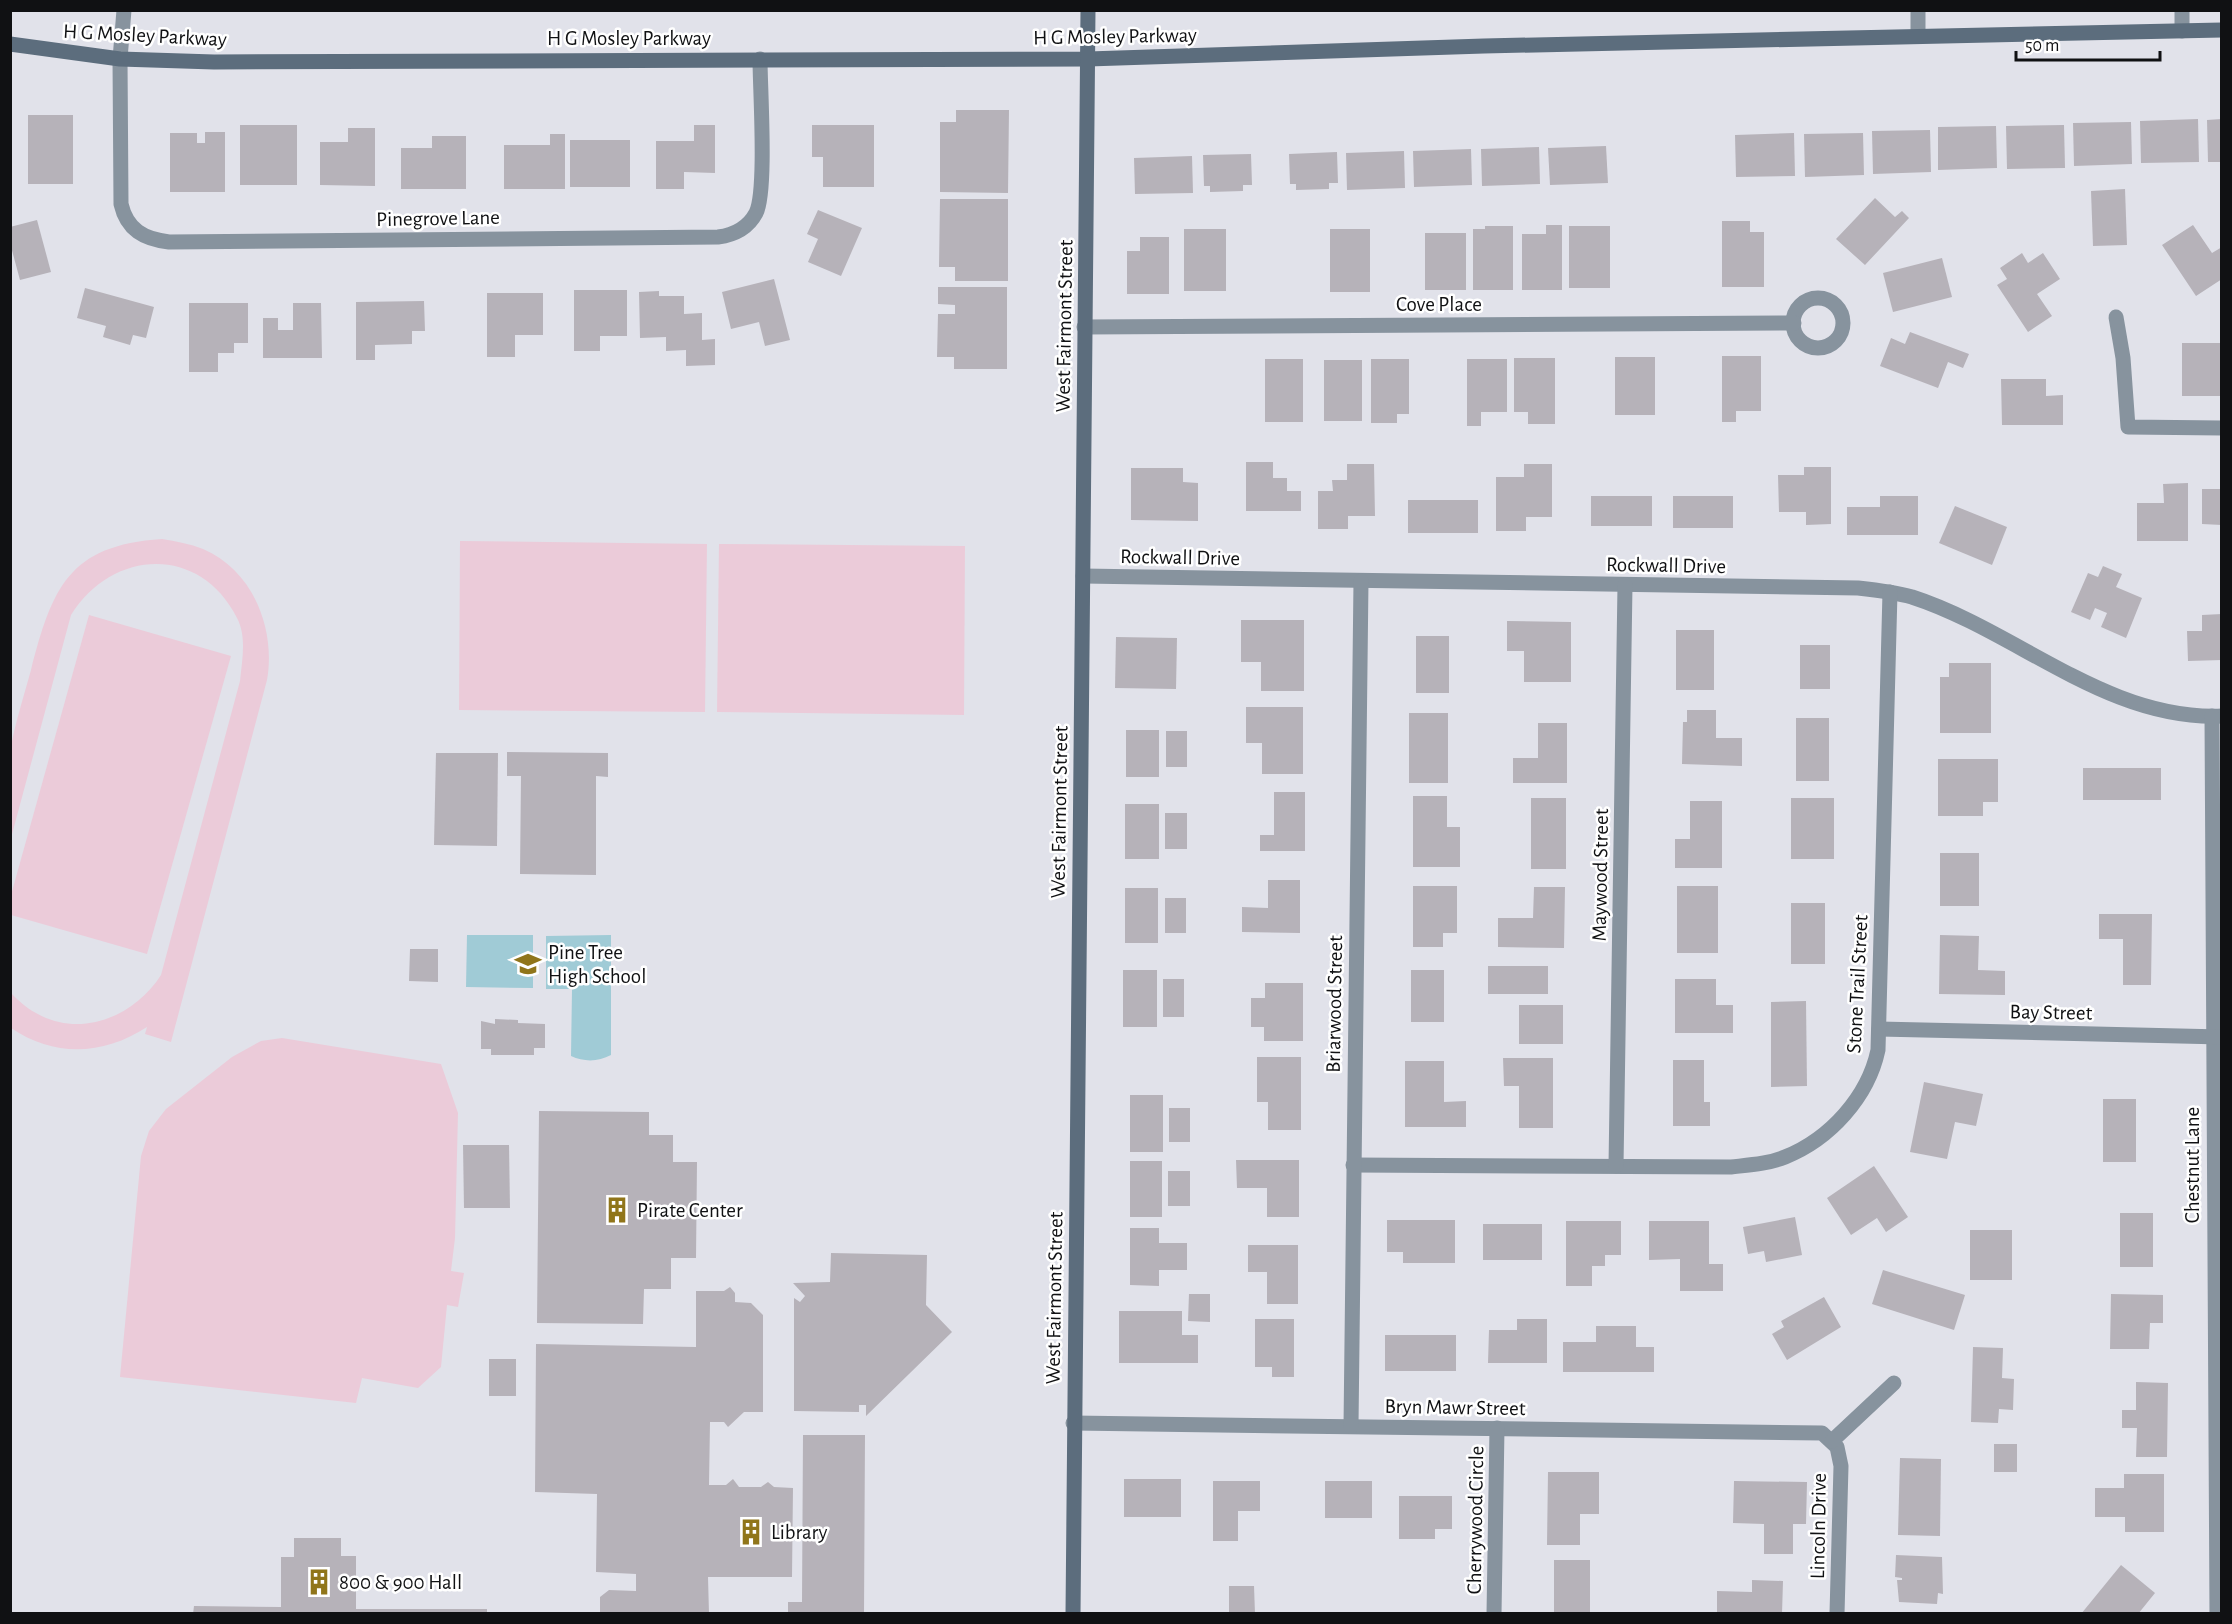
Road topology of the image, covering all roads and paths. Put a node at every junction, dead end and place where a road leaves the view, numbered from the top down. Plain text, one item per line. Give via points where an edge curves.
1 (124, 10) edge
2 (1088, 10) edge
3 (1918, 10) edge
4 (2182, 10) edge
5 (2222, 30) edge
6 (2182, 31) junction
7 (1918, 36) junction
8 (10, 44) edge
9 (120, 59) junction
10 (760, 59) junction
11 (1088, 59) junction
12 (2116, 317) dead end
13 (1794, 323) dead end
14 (1084, 327) junction
15 (2222, 428) edge
16 (1083, 576) junction
17 (1361, 581) junction
18 (1625, 585) junction
19 (1890, 592) junction
20 (2217, 716) edge
21 (1879, 1029) junction
22 (2217, 1037) edge
23 (1353, 1165) junction
24 (1616, 1166) junction
25 (1894, 1383) dead end
26 (1073, 1423) junction
27 (1351, 1426) junction
28 (1497, 1428) junction
29 (1832, 1441) junction
30 (1073, 1614) edge
31 (1494, 1614) edge
32 (1837, 1614) edge
33 (2217, 1614) edge

1 - 9 street, Pinegrove Lane
2 - 11 main road, West Fairmont Street
3 - 7 street
4 - 6 street
5 - 6 main road, H G Mosley Parkway
6 - 7 main road, H G Mosley Parkway
7 - 11 main road, H G Mosley Parkway
8 - 9 main road, H G Mosley Parkway
9 - 10 main road, H G Mosley Parkway
9 - 10 street, Pinegrove Lane via 123,213 139,234 169,242 734,234 751,220 760,196
10 - 11 main road, H G Mosley Parkway
11 - 14 main road, West Fairmont Street
12 - 15 street via 2128,427
13 - 14 street, Cove Place
14 - 16 main road, West Fairmont Street
16 - 17 street, Rockwall Drive
16 - 26 main road, West Fairmont Street
17 - 18 street, Rockwall Drive
17 - 23 street, Briarwood Street
18 - 19 street, Rockwall Drive via 1858,588
18 - 24 street, Maywood Street
19 - 20 street, Rockwall Drive via 1958,616 2146,708
19 - 21 street, Stone Trail Street
20 - 22 street, Chestnut Lane
21 - 22 street, Bay Street
21 - 24 street, Stone Trail Street via 1874,1070 1866,1085 1840,1119 1803,1149 1758,1165
22 - 33 street, Chestnut Lane
23 - 24 street, Stone Trail Street
23 - 27 street, Briarwood Street
25 - 29 street
26 - 27 street, Bryn Mawr Street
26 - 30 main road, West Fairmont Street
27 - 28 street, Bryn Mawr Street
28 - 29 street, Bryn Mawr Street via 1815,1431
28 - 31 street, Cherrywood Circle
29 - 32 street, Lincoln Drive via 1841,1466

